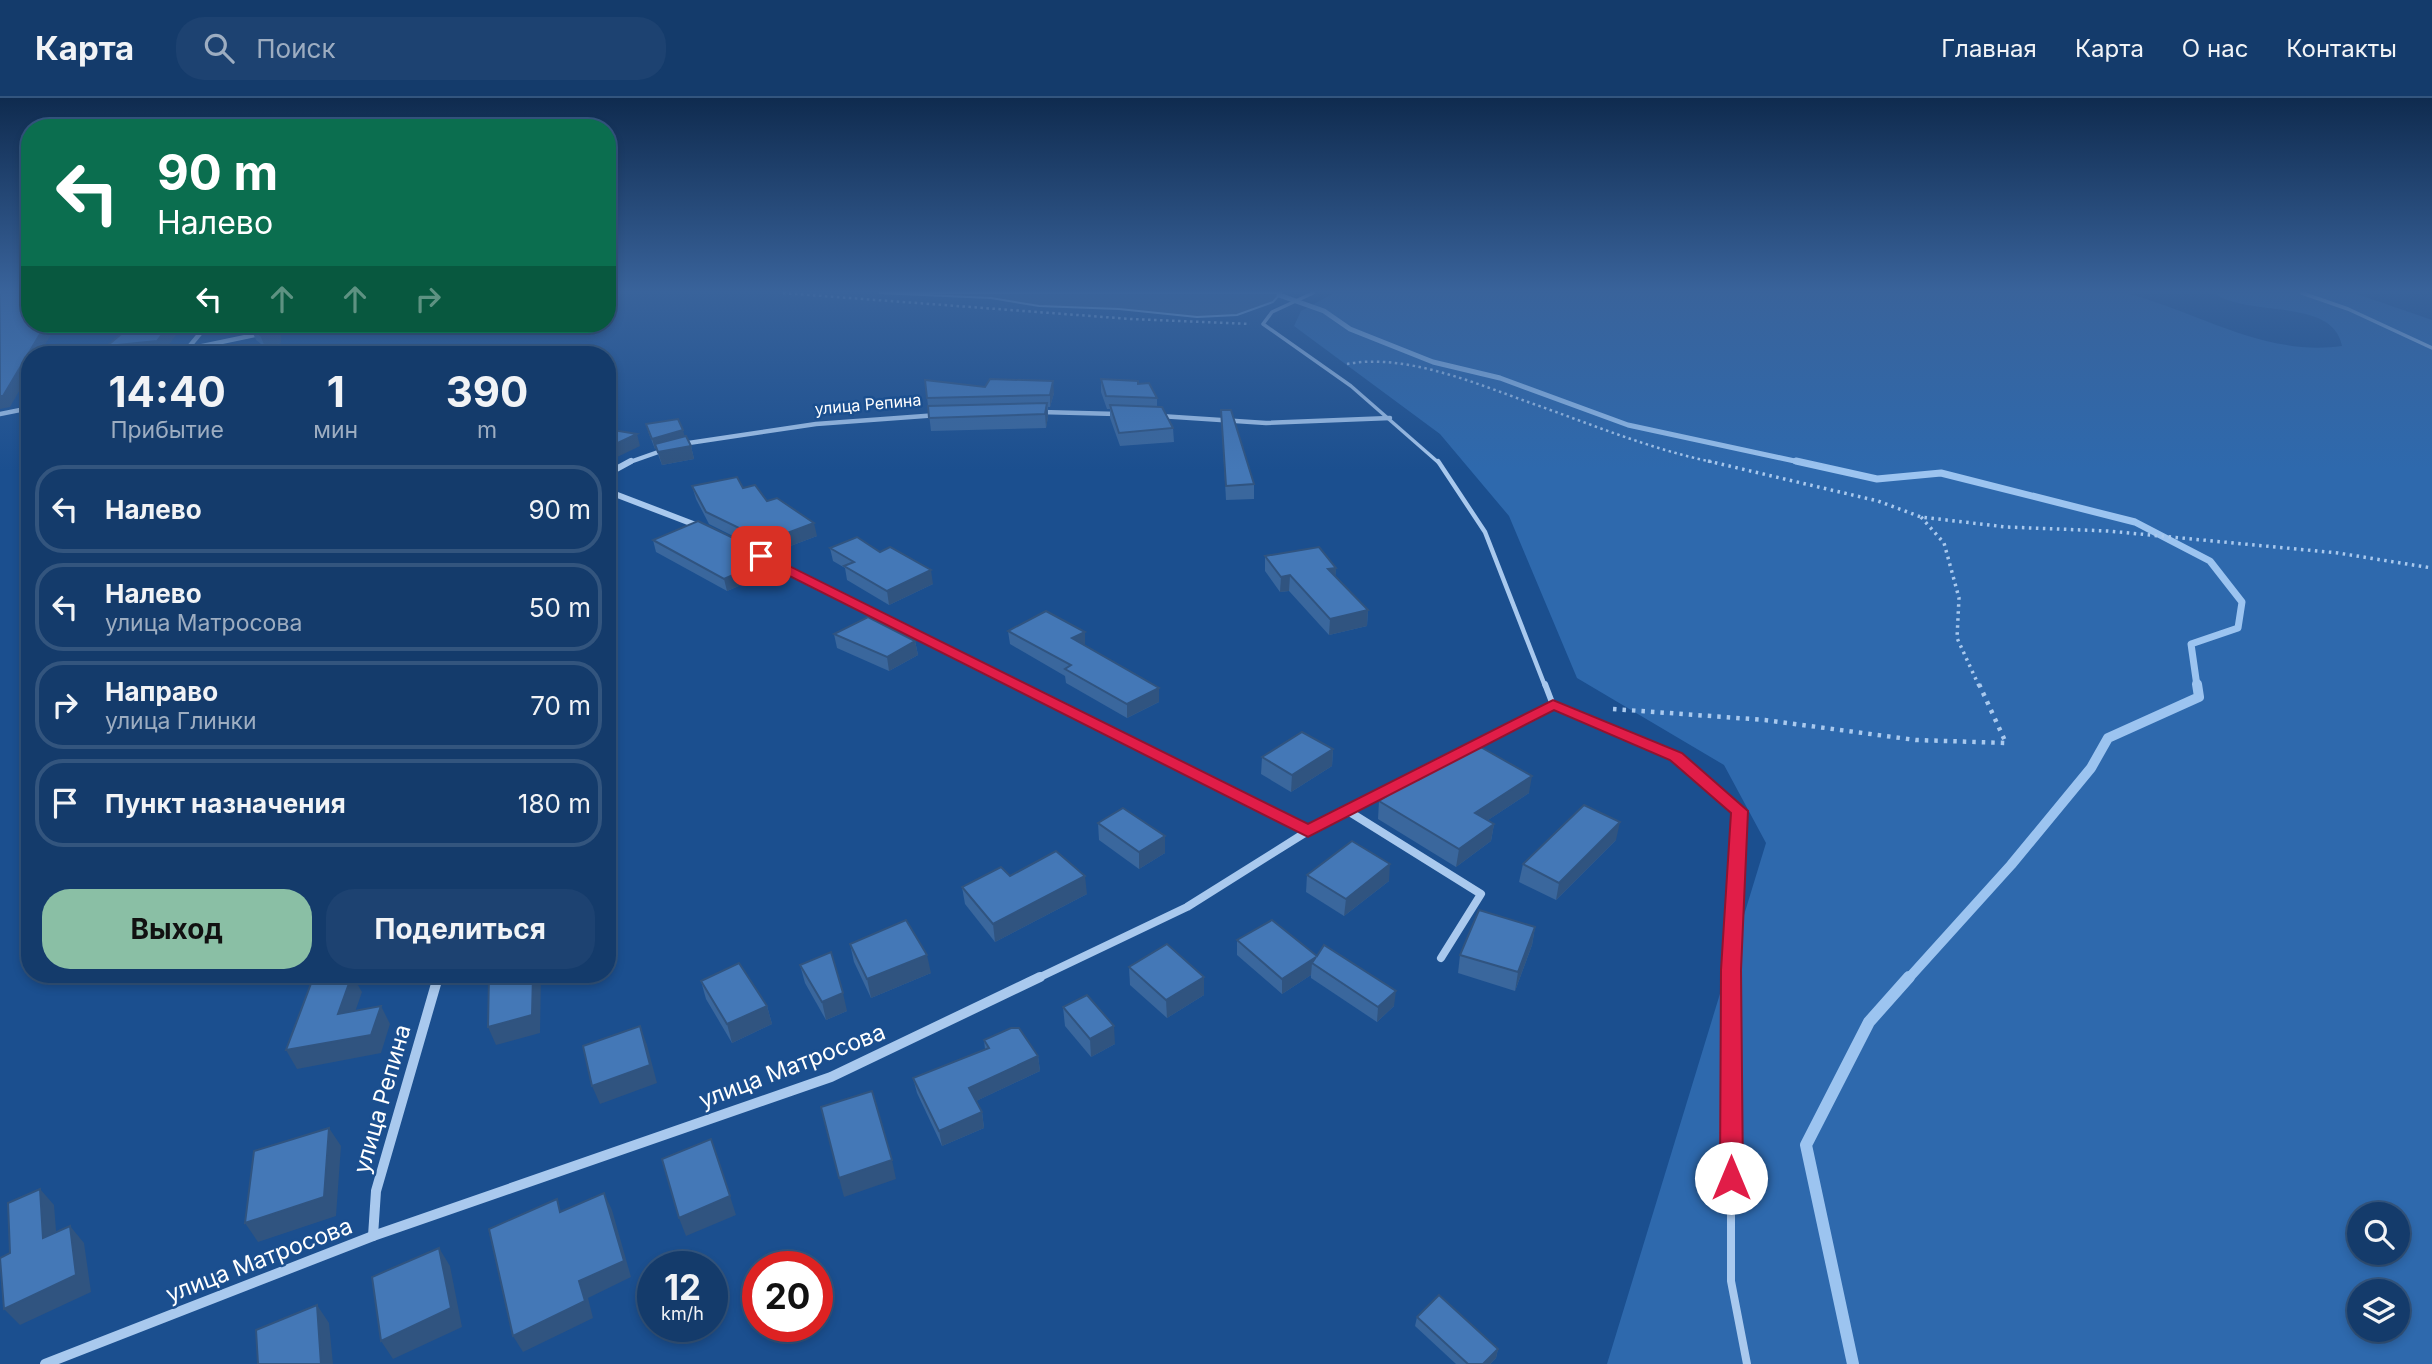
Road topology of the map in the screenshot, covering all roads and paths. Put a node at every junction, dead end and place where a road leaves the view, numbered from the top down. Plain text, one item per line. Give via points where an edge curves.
1 (1303, 352) edge
2 (1329, 370) junction
3 (21, 410) edge
4 (1035, 412) edge
5 (0, 414) edge
6 (945, 414) edge
7 (1128, 415) edge
8 (1155, 415) edge
9 (1390, 418) junction
10 (679, 445) edge
11 (668, 448) edge
12 (616, 469) edge
13 (616, 494) edge
14 (1921, 517) junction
15 (713, 532) edge
16 (737, 544) edge
17 (2432, 568) edge
18 (1553, 705) junction
19 (1606, 708) dead end
20 (1348, 811) junction
21 (1308, 831) junction
22 (1441, 958) dead end
23 (437, 983) edge
24 (373, 1237) junction
25 (46, 1364) edge
26 (1747, 1364) edge

1 - 2 lane
2 - 9 lane
2 - 14 path via 1367,360 1390,361 1473,383 1673,454 1784,477
3 - 5 street
4 - 7 street
6 - 10 street, улица Репина via 816,424
8 - 9 street via 1266,423
9 - 18 lane via 1434,456 1485,532
11 - 12 street
13 - 15 street
14 - 17 path via 2338,552
14 - 19 path via 1944,543 1959,598 1957,638 2006,743 1916,740 1765,720
16 - 21 street
18 - 20 street, улица Матросова
18 - 26 lane via 1676,757 1740,811 1731,970 1731,1282
20 - 21 street, улица Матросова
20 - 22 street via 1481,894
21 - 24 street, улица Матросова via 1187,907 831,1077
23 - 24 street, улица Репина via 376,1191
24 - 25 street, улица Матросова

